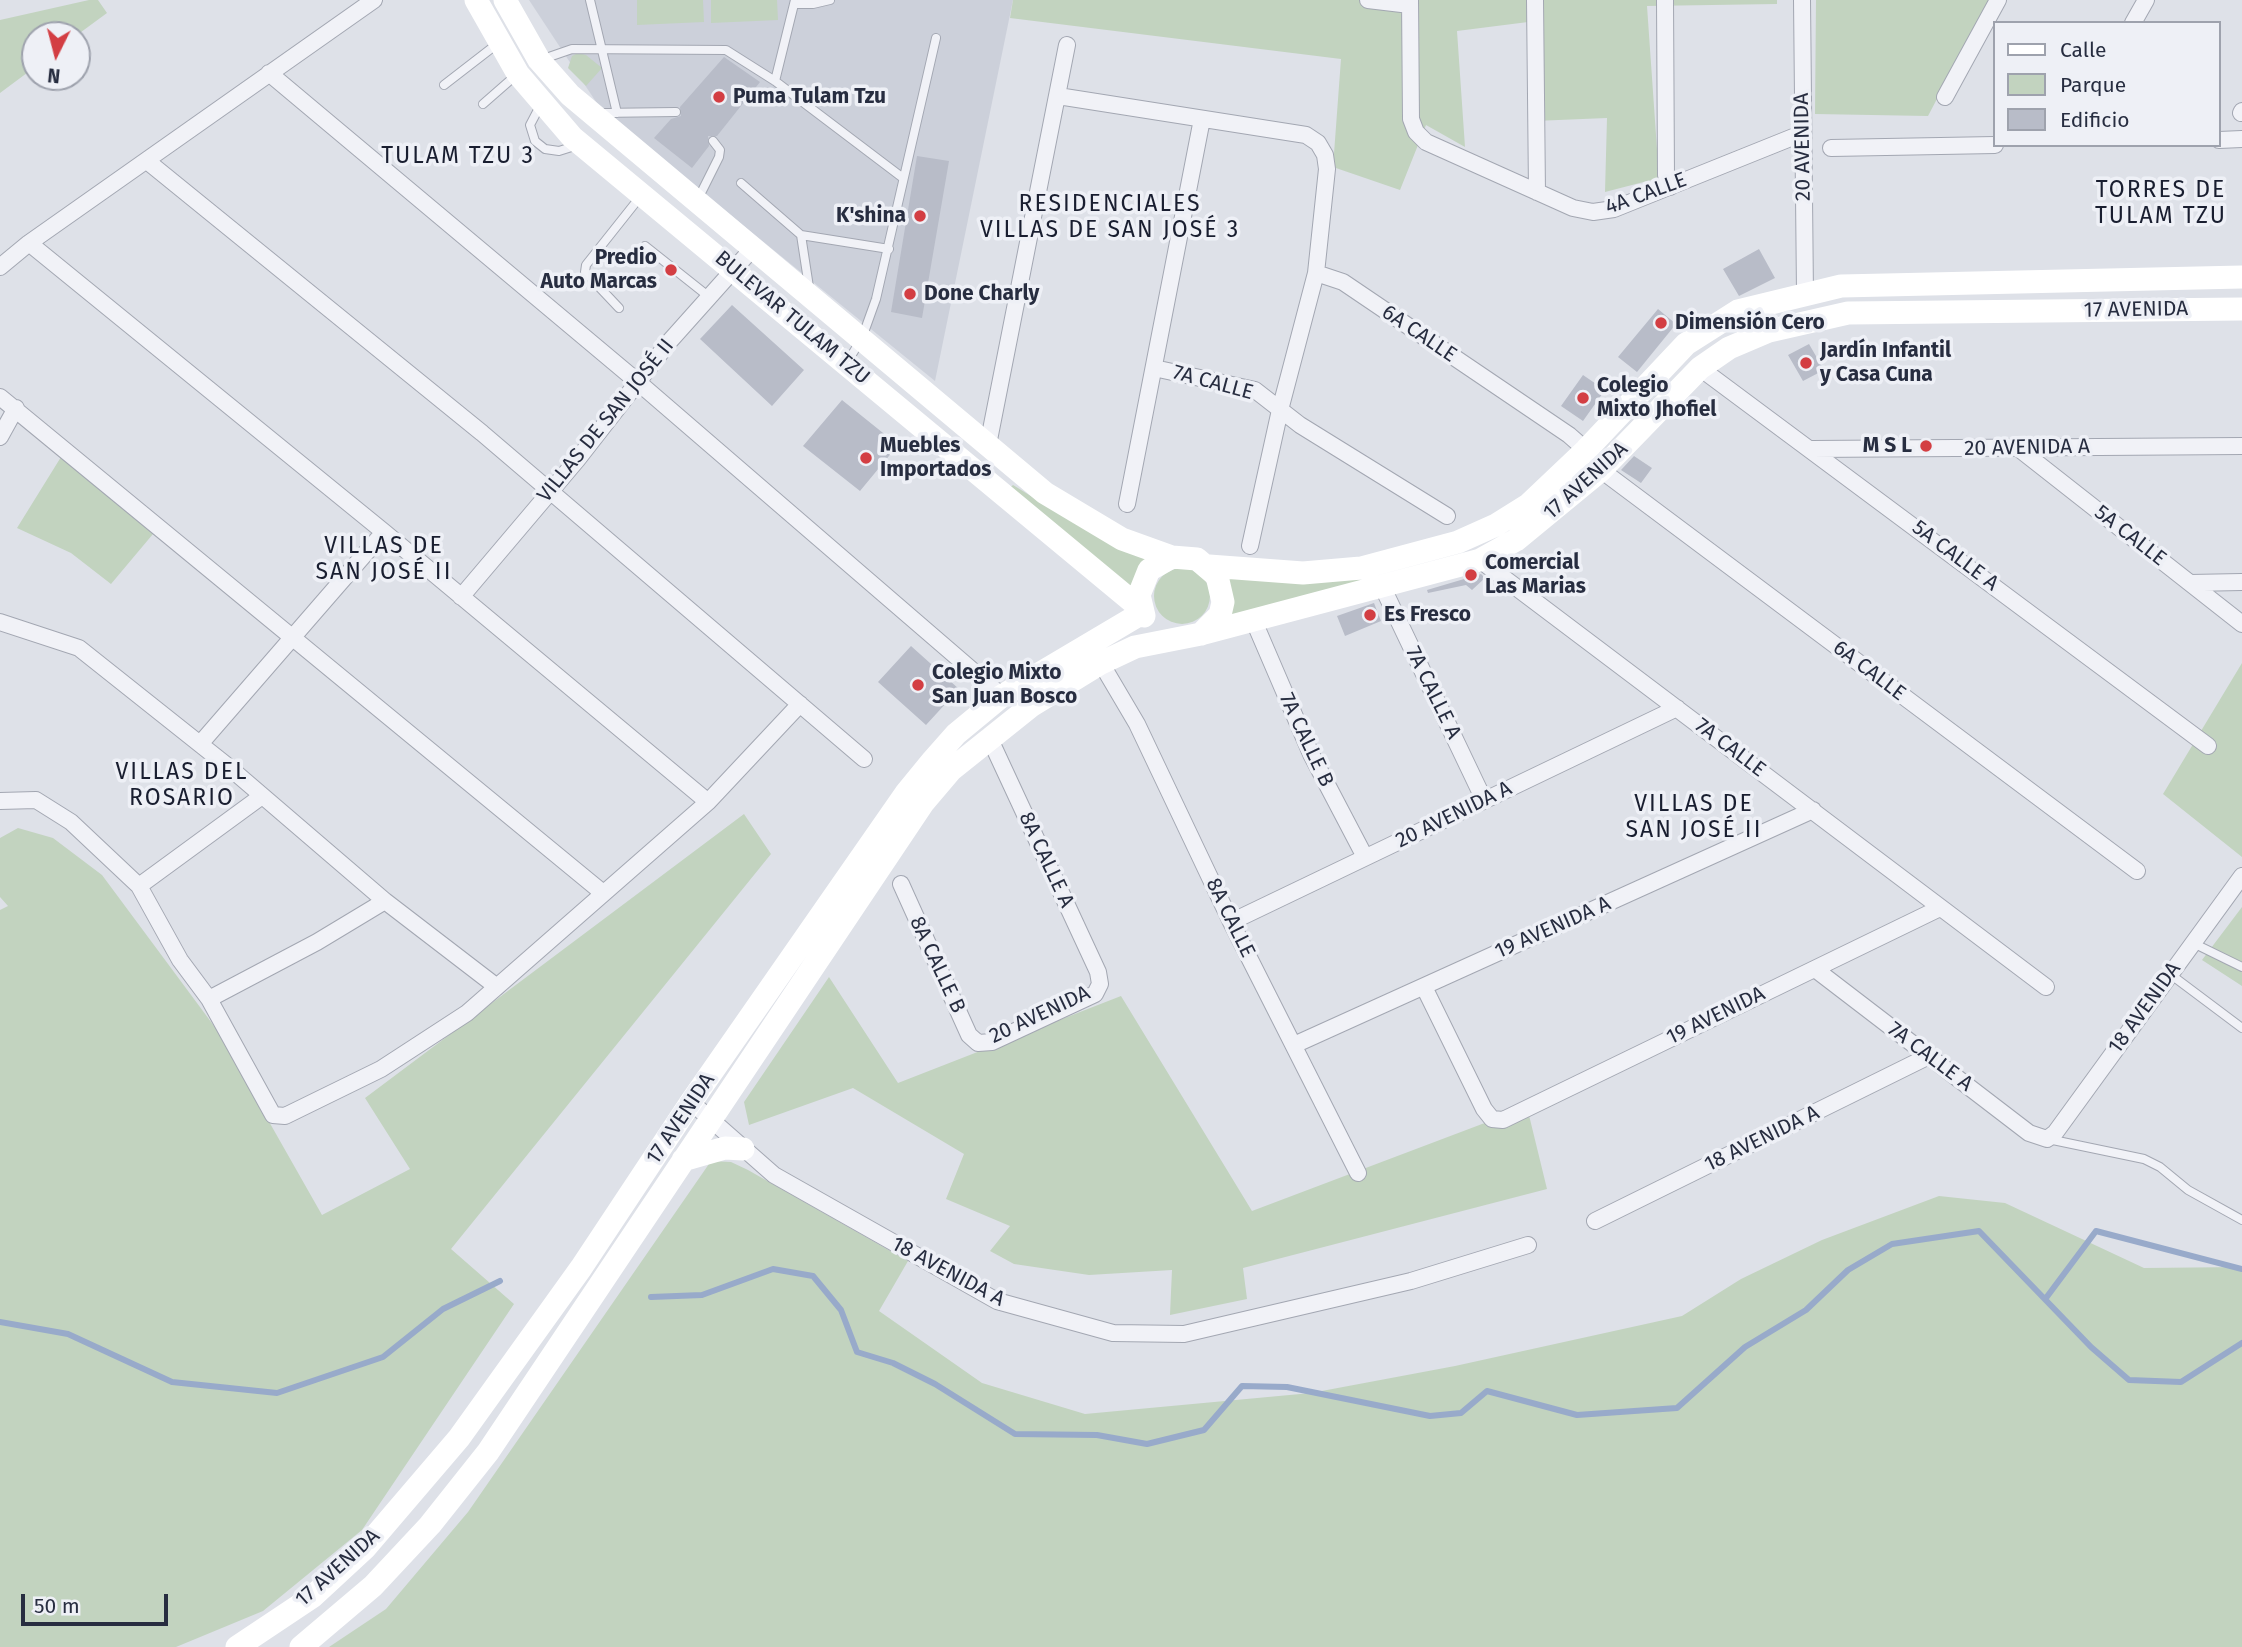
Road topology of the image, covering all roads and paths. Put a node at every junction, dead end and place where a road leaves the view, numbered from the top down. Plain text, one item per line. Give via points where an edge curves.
1 (374, 0) edge
2 (476, 0) edge
3 (505, 0) edge
4 (590, 0) edge
5 (830, 0) edge
6 (1368, 0) edge
7 (1535, 0) edge
8 (1665, 0) edge
9 (1802, 0) edge
10 (1998, 0) edge
11 (2146, 0) edge
12 (794, 2) edge
13 (1410, 2) edge
14 (2134, 21) edge
15 (936, 37) dead end
16 (500, 42) junction
17 (1067, 45) dead end
18 (600, 48) junction
19 (539, 60) junction
20 (269, 73) junction
21 (517, 74) junction
22 (775, 81) junction
23 (444, 85) dead end
24 (1058, 96) junction
25 (1945, 97) dead end
26 (484, 104) dead end
27 (676, 112) dead end
28 (591, 113) junction
29 (617, 113) junction
30 (1202, 119) junction
31 (1803, 133) junction
32 (2242, 139) edge
33 (2221, 140) edge
34 (713, 141) dead end
35 (1994, 145) edge
36 (1831, 148) dead end
37 (147, 161) junction
38 (902, 178) junction
39 (741, 183) dead end
40 (1670, 187) junction
41 (1537, 192) junction
42 (642, 194) junction
43 (696, 201) junction
44 (675, 221) junction
45 (801, 235) junction
46 (29, 243) junction
47 (645, 246) dead end
48 (753, 248) junction
49 (889, 248) junction
50 (0, 267) edge
51 (733, 268) junction
52 (1316, 273) junction
53 (2242, 276) edge
54 (1805, 293) junction
55 (809, 295) junction
56 (708, 296) junction
57 (619, 308) dead end
58 (2242, 309) edge
59 (862, 338) junction
60 (846, 364) junction
61 (1154, 368) junction
62 (1700, 368) junction
63 (639, 383) junction
64 (0, 397) edge
65 (16, 408) junction
66 (1280, 410) junction
67 (0, 437) edge
68 (988, 445) junction
69 (2242, 446) edge
70 (1812, 449) junction
71 (2018, 449) junction
72 (1586, 450) junction
73 (1601, 470) junction
74 (551, 492) junction
75 (1127, 503) dead end
76 (1447, 516) dead end
77 (384, 532) junction
78 (1250, 547) dead end
79 (1172, 557) junction
80 (1480, 561) junction
81 (1209, 566) junction
82 (2242, 582) edge
83 (2190, 583) junction
84 (1382, 586) junction
85 (461, 597) junction
86 (1141, 610) junction
87 (1254, 619) junction
88 (0, 622) edge
89 (2242, 624) edge
90 (1201, 634) junction
91 (292, 638) junction
92 (1174, 639) junction
93 (1101, 663) junction
94 (1002, 696) junction
95 (800, 704) junction
96 (1677, 708) junction
97 (989, 737) junction
98 (200, 744) junction
99 (2208, 747) dead end
100 (864, 759) dead end
101 (262, 796) junction
102 (1484, 800) junction
103 (0, 802) edge
104 (708, 802) junction
105 (1812, 810) junction
106 (1365, 858) junction
107 (2137, 871) dead end
108 (2242, 876) edge
109 (901, 884) dead end
110 (139, 886) junction
111 (603, 893) junction
112 (385, 901) junction
113 (1940, 908) junction
114 (1231, 922) junction
115 (2193, 943) junction
116 (2242, 967) edge
117 (1815, 969) junction
118 (2170, 974) junction
119 (1100, 984) joint
120 (497, 987) junction
121 (1424, 987) junction
122 (2046, 987) dead end
123 (209, 999) junction
124 (2242, 1028) edge
125 (978, 1042) joint
126 (1294, 1045) junction
127 (1929, 1056) junction
128 (691, 1102) junction
129 (709, 1119) junction
130 (2048, 1139) junction
131 (743, 1149) junction
132 (683, 1160) junction
133 (1358, 1173) dead end
134 (2242, 1220) edge
135 (1595, 1221) dead end
136 (1528, 1245) dead end
137 (236, 1647) edge
138 (302, 1647) edge

1 - 20 street
2 - 16 main road, BULEVAR TULAM TZU
3 - 19 main road, BULEVAR TULAM TZU
4 - 18 lane
5 - 12 lane
6 - 13 street
7 - 41 street
8 - 40 street via 1666,175
9 - 31 street, 20 AVENIDA
10 - 25 street
11 - 14 street
12 - 22 lane
13 - 41 street, 4A CALLE via 1411,119 1416,132 1426,142
15 - 38 lane
16 - 21 main road, BULEVAR TULAM TZU
16 - 23 lane
17 - 24 street
18 - 19 lane via 572,49
18 - 22 lane via 726,50
18 - 29 lane
19 - 28 main road, BULEVAR TULAM TZU
20 - 37 street
20 - 63 street
21 - 26 lane
21 - 42 main road, BULEVAR TULAM TZU via 580,144
22 - 38 lane
24 - 30 street
24 - 68 street
27 - 29 lane
28 - 29 lane
28 - 43 main road, BULEVAR TULAM TZU
30 - 52 street via 1306,135 1322,148 1327,169
30 - 61 street
31 - 40 street, 4A CALLE
31 - 54 street, 20 AVENIDA
32 - 33 street
34 - 43 lane via 719,157
35 - 36 street
37 - 46 street
37 - 74 street
38 - 49 lane
39 - 45 lane
40 - 41 street, 4A CALLE via 1614,209 1593,212
42 - 44 main road, BULEVAR TULAM TZU
42 - 57 lane via 586,265 585,272
43 - 44 main road
43 - 48 main road, BULEVAR TULAM TZU
44 - 51 main road, BULEVAR TULAM TZU
45 - 49 lane
45 - 55 lane
46 - 50 street
46 - 77 street
47 - 56 lane
48 - 51 street, VILLAS DE SAN JOSÉ II
48 - 55 main road, BULEVAR TULAM TZU
49 - 59 lane
51 - 56 street, VILLAS DE SAN JOSÉ II
51 - 60 main road, BULEVAR TULAM TZU
52 - 66 street
52 - 72 street, 6A CALLE via 1343,282
53 - 54 main road, 17 AVENIDA via 1841,286
54 - 72 main road, 17 AVENIDA via 1738,311 1686,344
55 - 59 main road, BULEVAR TULAM TZU
56 - 63 street, VILLAS DE SAN JOSÉ II
58 - 62 main road, 17 AVENIDA via 1848,313 1769,331 1729,348
59 - 60 lane
59 - 68 main road, BULEVAR TULAM TZU
60 - 86 main road, BULEVAR TULAM TZU
61 - 66 street, 7A CALLE via 1255,390
61 - 75 street
62 - 70 street, 5A CALLE A
62 - 73 main road, 17 AVENIDA
63 - 74 street, VILLAS DE SAN JOSÉ II
63 - 94 street
64 - 65 street
65 - 67 street
65 - 91 street
66 - 76 street, 7A CALLE
66 - 78 street
68 - 79 main road, BULEVAR TULAM TZU via 1045,493 1122,540
69 - 71 street, 20 AVENIDA A
70 - 71 street, 20 AVENIDA A
70 - 99 street, 5A CALLE A
71 - 83 street, 5A CALLE
72 - 81 main road, 17 AVENIDA via 1528,505 1458,542 1361,568 1303,573
73 - 80 main road, 17 AVENIDA via 1516,540
73 - 107 street, 6A CALLE
74 - 85 street, VILLAS DE SAN JOSÉ II
74 - 95 street
77 - 85 street
77 - 91 street
79 - 81 main road via 1185,556
79 - 86 main road via 1159,562 1142,582
80 - 84 main road, 17 AVENIDA
80 - 96 street, 7A CALLE
81 - 90 main road via 1222,589 1223,602 1220,615
82 - 83 street
83 - 89 street, 5A CALLE
84 - 87 main road, 17 AVENIDA
84 - 102 street, 7A CALLE A
85 - 104 street
86 - 92 main road via 1155,629
86 - 94 main road, 17 AVENIDA
87 - 90 main road, 17 AVENIDA
87 - 106 street, 7A CALLE B via 1311,754
88 - 98 street via 79,649
90 - 92 main road
91 - 98 street
91 - 111 street
92 - 93 main road, 17 AVENIDA via 1135,647
93 - 97 main road, 17 AVENIDA
93 - 114 street, 8A CALLE via 1133,717
94 - 128 main road, 17 AVENIDA via 956,734 906,793
95 - 100 street
95 - 104 street
96 - 102 street, 20 AVENIDA A
96 - 105 street, 7A CALLE
97 - 119 street, 8A CALLE A
97 - 129 main road, 17 AVENIDA via 951,770 923,803
98 - 101 street
101 - 110 street
101 - 112 street
102 - 106 street, 20 AVENIDA A
103 - 110 street via 36,800 71,822
104 - 111 street
105 - 113 street, 7A CALLE
105 - 121 street, 19 AVENIDA A
106 - 114 street, 20 AVENIDA A
108 - 115 street, 18 AVENIDA
109 - 125 street, 8A CALLE B via 969,1035
110 - 123 street via 180,960
111 - 120 street
112 - 120 street
112 - 123 street
113 - 117 street, 19 AVENIDA
113 - 122 street, 7A CALLE
114 - 126 street, 8A CALLE
115 - 116 lane
115 - 118 street, 18 AVENIDA
117 - 121 street, 19 AVENIDA via 1503,1120 1492,1119
117 - 127 street, 7A CALLE A
118 - 124 lane
118 - 130 street, 18 AVENIDA
119 - 125 street, 20 AVENIDA via 1095,994 992,1042
120 - 123 street via 467,1013 382,1069 293,1115 279,1117 273,1115
121 - 126 street, 19 AVENIDA A
126 - 133 street, 8A CALLE
127 - 130 street, 7A CALLE A via 2029,1133
127 - 135 street, 18 AVENIDA A
128 - 129 street, 18 AVENIDA A
128 - 137 main road, 17 AVENIDA via 581,1268 459,1438 407,1502 312,1597
129 - 131 street, 18 AVENIDA A
129 - 132 main road, 17 AVENIDA
130 - 134 lane via 2144,1159
131 - 132 main road via 725,1148
131 - 136 street, 18 AVENIDA A via 774,1175 997,1301 1113,1333 1184,1334 1411,1281
132 - 138 main road, 17 AVENIDA via 488,1452 430,1525 373,1586

